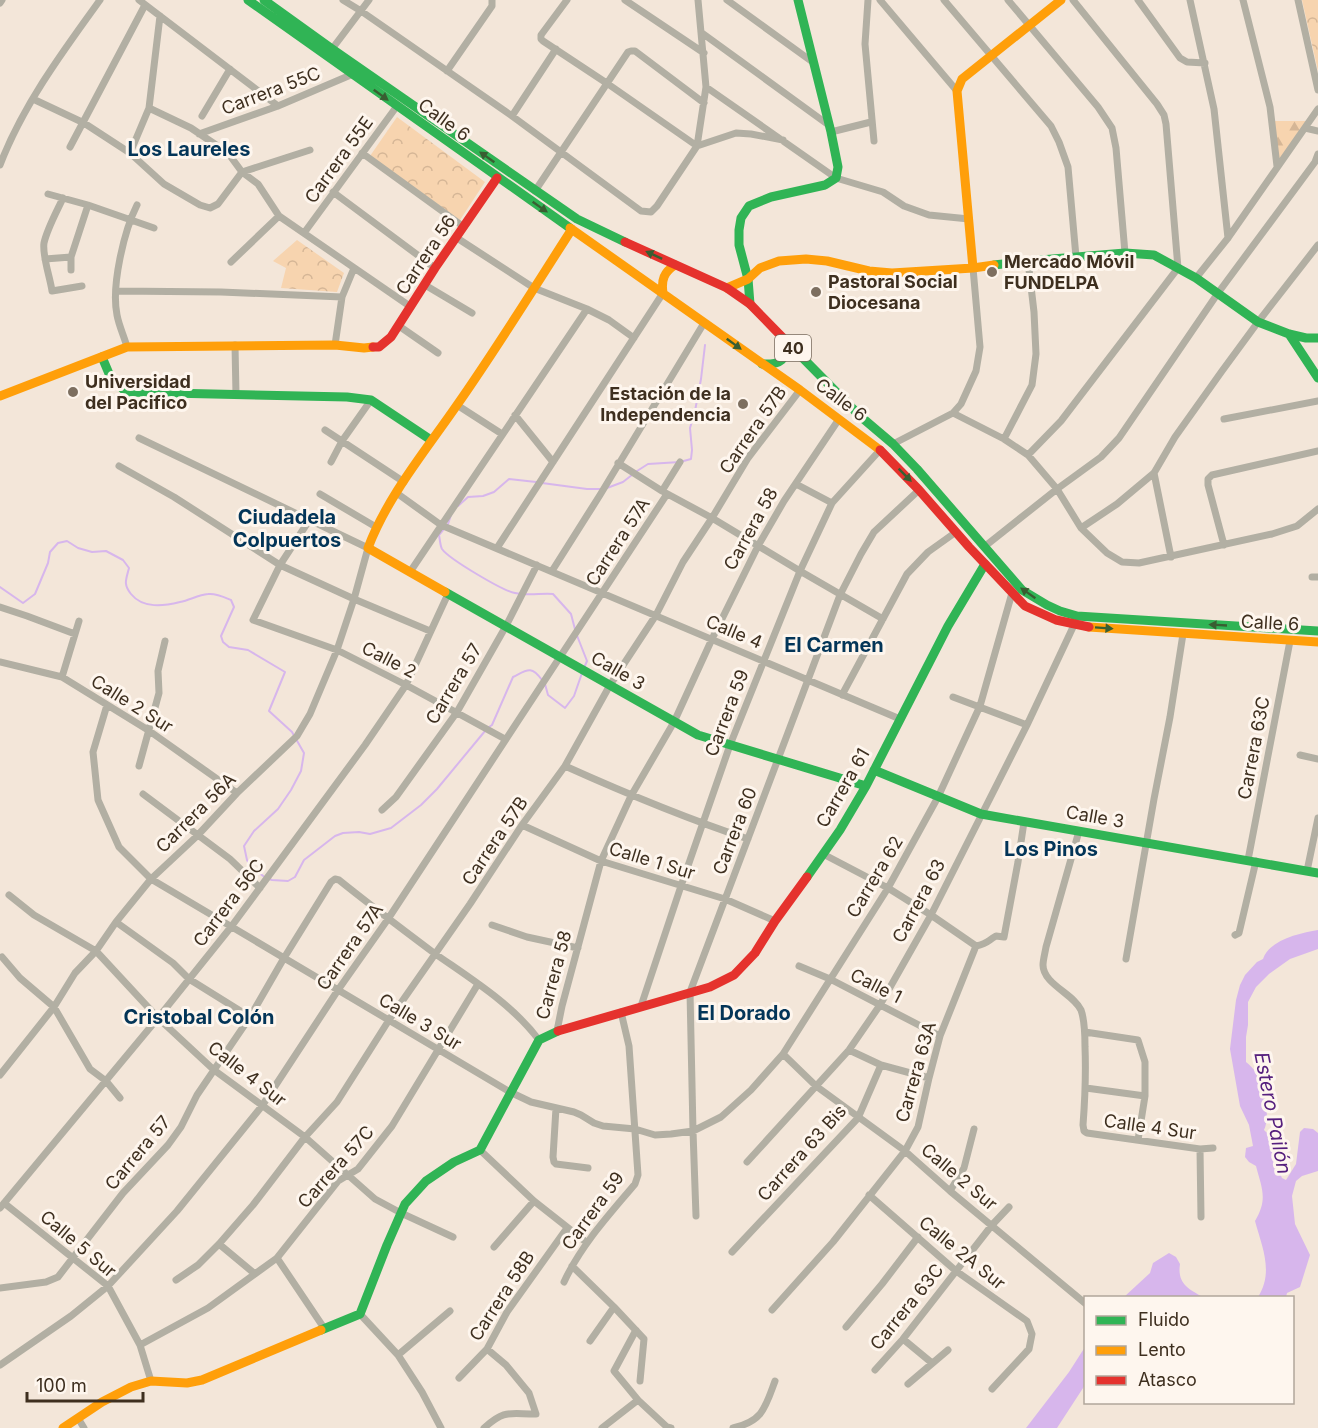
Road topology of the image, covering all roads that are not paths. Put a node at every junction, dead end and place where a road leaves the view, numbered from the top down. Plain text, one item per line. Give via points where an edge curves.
1 (100, 0) edge
2 (248, 0) edge
3 (343, 0) edge
4 (369, 0) edge
5 (567, 0) edge
6 (625, 0) edge
7 (698, 0) edge
8 (728, 0) edge
9 (868, 0) edge
10 (880, 0) edge
11 (944, 0) edge
12 (1008, 0) edge
13 (1060, 0) edge
14 (1073, 0) edge
15 (1138, 0) edge
16 (1190, 0) edge
17 (1243, 0) edge
18 (1298, 0) edge
19 (492, 1) edge
20 (796, 1) edge
21 (142, 2) edge
22 (270, 2) edge
23 (361, 11) junction
24 (160, 16) junction
25 (1029, 26) junction
26 (702, 33) junction
27 (332, 49) junction
28 (556, 49) junction
29 (704, 54) junction
30 (991, 55) junction
31 (814, 63) junction
32 (1205, 63) junction
33 (230, 69) junction
34 (447, 71) junction
35 (353, 74) junction
36 (608, 84) junction
37 (706, 87) junction
38 (1318, 90) edge
39 (957, 91) junction
40 (33, 99) junction
41 (704, 103) junction
42 (278, 106) junction
43 (397, 106) junction
44 (149, 108) junction
45 (1318, 109) edge
46 (202, 116) dead end
47 (512, 116) junction
48 (871, 122) junction
49 (84, 123) junction
50 (1305, 128) junction
51 (830, 129) junction
52 (1318, 131) edge
53 (199, 134) junction
54 (783, 140) junction
55 (874, 141) dead end
56 (697, 146) junction
57 (70, 147) dead end
58 (310, 150) dead end
59 (130, 153) junction
60 (362, 153) junction
61 (562, 153) junction
62 (1318, 154) edge
63 (0, 165) edge
64 (1277, 166) junction
65 (242, 172) junction
66 (497, 178) junction
67 (836, 178) junction
68 (535, 191) junction
69 (333, 192) junction
70 (48, 194) dead end
71 (63, 198) junction
72 (88, 205) junction
73 (136, 205) dead end
74 (279, 216) junction
75 (969, 219) junction
76 (129, 220) junction
77 (154, 228) dead end
78 (464, 228) junction
79 (572, 229) junction
80 (304, 232) junction
81 (457, 238) junction
82 (1228, 238) junction
83 (1318, 245) edge
84 (1125, 253) junction
85 (71, 257) junction
86 (1076, 257) junction
87 (45, 260) junction
88 (1028, 261) junction
89 (231, 262) dead end
90 (675, 265) junction
91 (354, 268) junction
92 (435, 268) junction
93 (973, 268) junction
94 (1178, 268) junction
95 (71, 270) dead end
96 (1196, 278) junction
97 (748, 279) junction
98 (425, 285) junction
99 (82, 286) dead end
100 (534, 288) junction
101 (727, 288) junction
102 (117, 291) junction
103 (663, 293) junction
104 (1218, 293) junction
105 (342, 297) junction
106 (750, 304) junction
107 (411, 307) junction
108 (587, 309) junction
109 (472, 313) dead end
110 (1258, 322) junction
111 (704, 323) junction
112 (399, 326) junction
113 (1289, 334) junction
114 (634, 338) junction
115 (1318, 338) edge
116 (787, 341) junction
117 (235, 345) junction
118 (335, 345) junction
119 (127, 347) junction
120 (438, 353) dead end
121 (102, 357) junction
122 (762, 364) junction
123 (1318, 378) edge
124 (800, 390) junction
125 (236, 395) junction
126 (0, 396) edge
127 (371, 400) junction
128 (1318, 401) edge
129 (457, 405) junction
130 (953, 413) junction
131 (515, 415) junction
132 (839, 419) junction
133 (1224, 419) dead end
134 (325, 430) dead end
135 (502, 434) junction
136 (139, 438) dead end
137 (1004, 439) junction
138 (431, 440) junction
139 (342, 441) junction
140 (893, 444) junction
141 (880, 450) junction
142 (1318, 451) edge
143 (1028, 455) junction
144 (331, 462) dead end
145 (553, 462) junction
146 (680, 462) dead end
147 (618, 463) junction
148 (119, 466) dead end
149 (1154, 473) junction
150 (404, 482) junction
151 (796, 484) junction
152 (1057, 489) junction
153 (919, 490) junction
154 (665, 493) junction
155 (321, 494) dead end
156 (398, 494) junction
157 (832, 503) junction
158 (1318, 509) edge
159 (712, 518) junction
160 (310, 519) junction
161 (441, 525) junction
162 (376, 527) junction
163 (1080, 528) junction
164 (956, 532) junction
165 (1224, 545) junction
166 (758, 546) junction
167 (368, 548) junction
168 (497, 548) junction
169 (984, 548) junction
170 (1171, 557) junction
171 (280, 564) junction
172 (985, 564) junction
173 (537, 565) junction
174 (552, 571) junction
175 (800, 571) junction
176 (410, 572) junction
177 (603, 593) junction
178 (1012, 593) junction
179 (448, 594) junction
180 (840, 595) junction
181 (354, 599) junction
182 (0, 607) edge
183 (656, 615) junction
184 (883, 619) junction
185 (79, 621) dead end
186 (1074, 625) junction
187 (506, 626) junction
188 (430, 631) junction
189 (1318, 631) edge
190 (75, 634) junction
191 (1184, 634) junction
192 (712, 639) junction
193 (1290, 640) junction
194 (165, 641) dead end
195 (1318, 642) edge
196 (337, 650) junction
197 (560, 657) junction
198 (763, 661) junction
199 (0, 662) edge
200 (62, 677) junction
201 (808, 680) junction
202 (406, 685) junction
203 (610, 685) junction
204 (842, 695) junction
205 (953, 696) dead end
206 (107, 705) junction
207 (980, 706) junction
208 (457, 712) junction
209 (900, 719) junction
210 (674, 722) junction
211 (1027, 725) junction
212 (148, 730) junction
213 (505, 739) junction
214 (730, 745) junction
215 (1300, 755) dead end
216 (778, 759) junction
217 (1318, 759) edge
218 (140, 766) dead end
219 (565, 766) junction
220 (874, 770) junction
221 (866, 786) junction
222 (237, 793) junction
223 (142, 794) dead end
224 (631, 796) junction
225 (938, 797) junction
226 (382, 810) dead end
227 (981, 814) junction
228 (1318, 818) edge
229 (1023, 822) junction
230 (703, 824) junction
231 (522, 825) junction
232 (1079, 831) junction
233 (197, 836) junction
234 (748, 839) junction
235 (1146, 843) junction
236 (823, 854) junction
237 (601, 861) junction
238 (1252, 861) junction
239 (1307, 870) junction
240 (1318, 873) edge
241 (151, 879) junction
242 (681, 886) junction
243 (260, 888) junction
244 (888, 888) junction
245 (9, 896) dead end
246 (725, 899) junction
247 (931, 915) junction
248 (388, 919) junction
249 (775, 921) junction
250 (116, 922) junction
251 (492, 925) dead end
252 (231, 927) junction
253 (1235, 935) dead end
254 (976, 946) junction
255 (578, 948) junction
256 (96, 951) junction
257 (435, 954) junction
258 (2, 957) dead end
259 (284, 958) junction
260 (1126, 959) dead end
261 (799, 966) dead end
262 (189, 979) junction
263 (830, 980) junction
264 (478, 984) junction
265 (338, 990) junction
266 (690, 992) junction
267 (880, 1005) junction
268 (641, 1006) junction
269 (54, 1007) junction
270 (621, 1012) junction
271 (250, 1017) junction
272 (158, 1018) junction
273 (389, 1020) junction
274 (557, 1031) junction
275 (1085, 1032) junction
276 (940, 1036) junction
277 (540, 1040) junction
278 (438, 1050) junction
279 (849, 1050) junction
280 (783, 1054) junction
281 (881, 1065) junction
282 (214, 1070) junction
283 (0, 1076) edge
284 (928, 1078) junction
285 (106, 1081) junction
286 (816, 1086) junction
287 (1086, 1088) junction
288 (510, 1092) junction
289 (1145, 1096) junction
290 (120, 1098) dead end
291 (262, 1106) junction
292 (556, 1108) junction
293 (858, 1118) junction
294 (635, 1129) junction
295 (974, 1129) dead end
296 (693, 1131) junction
297 (305, 1137) junction
298 (1138, 1140) junction
299 (1213, 1148) dead end
300 (1200, 1149) junction
301 (480, 1150) junction
302 (905, 1151) junction
303 (747, 1162) dead end
304 (588, 1168) dead end
305 (347, 1175) junction
306 (950, 1191) junction
307 (869, 1195) junction
308 (534, 1201) junction
309 (2, 1206) edge
310 (1009, 1207) dead end
311 (401, 1213) junction
312 (696, 1216) dead end
313 (1201, 1217) dead end
314 (992, 1225) junction
315 (567, 1228) junction
316 (453, 1237) dead end
317 (918, 1237) junction
318 (586, 1242) junction
319 (219, 1244) junction
320 (494, 1247) dead end
321 (732, 1252) dead end
322 (73, 1258) junction
323 (277, 1258) junction
324 (572, 1266) junction
325 (956, 1271) junction
326 (255, 1274) junction
327 (176, 1280) dead end
328 (564, 1282) dead end
329 (108, 1286) junction
330 (0, 1288) edge
331 (1084, 1302) edge
332 (614, 1307) junction
333 (772, 1310) dead end
334 (450, 1311) dead end
335 (360, 1314) junction
336 (846, 1327) dead end
337 (324, 1328) junction
338 (636, 1330) junction
339 (903, 1339) junction
340 (590, 1341) dead end
341 (140, 1345) junction
342 (487, 1349) junction
343 (948, 1350) dead end
344 (398, 1355) junction
345 (932, 1363) junction
346 (0, 1365) edge
347 (875, 1370) dead end
348 (459, 1378) dead end
349 (151, 1381) junction
350 (640, 1381) dead end
351 (775, 1382) dead end
352 (908, 1384) dead end
353 (992, 1389) dead end
354 (638, 1400) junction
355 (78, 1418) junction
356 (63, 1428) edge
357 (84, 1428) edge
358 (441, 1428) edge
359 (484, 1428) edge
360 (602, 1428) edge
361 (670, 1428) edge
362 (733, 1428) edge

1 - 40 street
2 - 35 main road, Calle 6 / 40
3 - 23 street
4 - 23 street
5 - 28 street via 541,35 543,41
6 - 29 street
7 - 26 street
8 - 31 street
9 - 48 street via 865,44
10 - 39 street
11 - 30 street
12 - 25 street
13 - 25 main road
14 - 94 street via 1164,115
15 - 32 street via 1180,58
16 - 32 street
17 - 64 street via 1270,107
18 - 38 street
19 - 34 street
20 - 31 main road
21 - 24 street
21 - 49 street
22 - 27 main road, Calle 6 / 40
23 - 27 street
23 - 34 street
24 - 33 street
24 - 44 street
25 - 30 main road
25 - 84 street via 1112,128
26 - 29 street
26 - 51 street
68 -> 27 main road, Calle 6 / 40
28 - 36 street
28 - 47 street
29 - 37 street
30 - 39 main road via 962,79
30 - 86 street via 1051,126 1059,142 1068,167
31 - 51 main road
32 - 82 street
33 - 42 street
33 - 46 street
34 - 47 street
35 - 42 street, Carrera 55C
35 -> 43 main road, Calle 6 / 40
36 - 41 street via 628,52 635,51
36 - 56 street
36 - 61 street
37 - 41 street
37 - 54 street
39 - 75 main road
40 - 49 street
40 - 63 street
41 - 56 street
42 - 53 street, Carrera 55C
43 - 60 street, Carrera 55E
43 - 66 main road, Calle 6 / 40
44 - 53 street
44 - 59 street
45 - 50 street
47 - 61 street
48 - 51 street
48 - 55 street
49 - 57 street
49 - 59 street
50 - 52 street
50 - 64 street
51 - 67 main road via 838,167
53 - 65 street via 228,153
54 - 56 street via 736,133
54 - 67 street
56 - 61 street via 651,212 641,212
58 - 65 street
59 - 65 street via 164,184 210,208 218,204
60 - 69 street, Carrera 55E
60 - 78 street
61 - 68 street
62 - 104 street
64 - 82 street
65 - 74 street via 258,184
66 - 78 main road, Carrera 56
66 -> 79 main road, Calle 6 / 40
67 - 75 street via 883,192 904,206 929,215
67 - 97 main road via 825,185 749,206 739,230
90 -> 68 main road, Calle 6 / 40 via 577,219
69 - 80 street, Carrera 55E
69 - 92 street
70 - 71 street
71 - 72 street
71 - 87 street via 44,244
72 - 76 street
72 - 85 street
73 - 76 street
74 - 80 street
74 - 89 street
75 - 93 main road
76 - 77 street
76 - 102 street
78 - 81 main road, Carrera 56
79 - 100 main road
79 - 103 main road, Calle 6 / 40
80 - 91 street
81 - 92 main road, Carrera 56
81 - 100 street
82 - 96 street
83 - 110 street
84 - 86 main road
84 - 94 main road via 1154,255
85 - 87 street
85 - 95 street
86 - 88 main road
87 - 99 street via 52,291
88 - 93 main road
88 - 137 street via 1036,354 1032,385
90 - 101 main road, Calle 6 / 40
90 - 103 main road via 662,276
91 - 105 street
91 - 107 street
92 - 98 main road, Carrera 56
93 - 97 main road via 892,273 806,259 779,261 760,268
93 - 130 street via 980,347 976,371
94 - 96 main road
94 - 143 street via 1061,421
96 - 104 main road
97 - 101 main road
97 - 106 main road
98 - 107 main road, Carrera 56
98 - 109 street
100 - 108 street
100 - 129 main road
101 - 106 main road, Calle 6 / 40
102 - 105 street
102 - 119 street via 117,314
103 - 111 main road, Calle 6 / 40
103 - 114 street
104 - 110 main road
104 - 152 street via 1119,438 1101,458
105 - 118 street
106 - 116 main road, Calle 6 / 40
107 - 112 main road, Carrera 56
108 - 114 street
108 - 131 street
110 - 113 main road
110 - 149 street via 1175,437
111 -> 122 main road, Calle 6 / 40
111 - 147 street
112 - 118 main road, Carrera 56 via 392,338 379,347
112 - 120 street
113 - 115 main road
113 - 123 main road
114 - 145 street
116 - 122 main road via 788,351 782,360 773,365
116 - 140 main road, Calle 6 / 40 via 860,417
117 - 118 main road
117 - 119 main road
117 - 125 street
119 - 121 main road
121 - 125 main road via 110,376 126,392
121 - 126 main road
122 - 124 main road, Calle 6 / 40
124 - 132 main road, Calle 6 / 40
124 - 159 street, Carrera 57B via 748,458
125 - 127 main road
127 - 138 main road
127 - 139 street
128 - 133 street
129 - 135 street
129 - 138 main road
130 - 137 street
130 - 140 street
131 - 135 street
131 - 145 street
132 - 141 main road, Calle 6 / 40
132 - 151 street, Carrera 58
134 - 139 street
135 - 161 street
136 - 160 street
137 - 143 street
138 - 150 main road
139 - 144 street
139 - 150 street
140 - 169 main road, Calle 6 / 40
141 -> 153 main road, Calle 6 / 40
141 - 157 street, Carrera 59
142 - 165 street via 1208,479
143 - 152 street
145 - 168 street
146 - 154 street, Carrera 57A
147 - 154 street
147 - 174 street
148 - 171 street
149 - 163 street via 1118,504
149 - 170 street
150 - 156 main road
151 - 157 street
151 - 166 street, Carrera 58
152 - 163 street
152 - 169 street
153 - 164 main road, Calle 6 / 40
153 - 180 street, Carrera 60 via 874,532
154 - 159 street
154 - 177 street, Carrera 57A
155 - 162 street
156 - 161 street, Calle 4
156 - 162 main road
157 - 175 street, Carrera 59
158 - 165 street via 1297,526
159 - 166 street
159 - 183 street, Carrera 57B via 683,562
160 - 167 street
160 - 171 street
161 - 168 street, Calle 4
161 - 176 street
162 - 167 main road
163 - 170 street via 1122,562
164 - 172 main road, Calle 6 / 40
164 - 184 street via 928,552 907,574
165 - 170 street
166 - 175 street
166 - 192 street, Carrera 58
167 - 176 main road, Calle 3
167 - 181 street, Carrera 56A
168 - 173 street, Calle 4
189 -> 169 main road, Calle 6 / 40 via 1077,616 1047,605 1023,590
171 - 181 street
171 - 196 street, Calle 2 via 253,620
172 - 178 main road, Calle 6 / 40
172 - 209 main road, Carrera 61
173 - 174 street, Calle 4
173 - 187 street, Carrera 57
174 - 177 street, Calle 4
175 - 180 street
175 - 198 street, Carrera 59
176 - 179 main road, Calle 3
177 - 183 street, Calle 4
177 - 197 street, Carrera 57A
178 - 186 main road, Calle 6 / 40 via 1025,606
178 - 207 street, Carrera 62
179 - 187 main road, Calle 3
179 - 188 street, Carrera 56C
180 - 184 street
180 - 201 street, Carrera 60
181 - 188 street
181 - 196 street, Carrera 56A
182 - 190 street
183 - 192 street, Calle 4
183 - 203 street, Carrera 57B
184 - 204 street
185 - 190 street
186 -> 191 main road, Calle 6 / 40
186 - 211 street, Carrera 63
187 - 197 main road, Calle 3
187 - 208 street, Carrera 57
188 - 202 street, Carrera 56C
190 - 200 street
191 - 193 main road, Calle 6 / 40
191 - 235 street
192 - 198 street, Calle 4
192 - 210 street, Carrera 58
193 - 195 main road, Calle 6 / 40
193 - 238 street, Carrera 63C
194 - 212 street via 158,671 159,693
196 - 202 street, Calle 2
196 - 222 street, Carrera 56A via 297,736
197 - 203 main road, Calle 3
197 - 213 street, Carrera 57A
198 - 201 street, Calle 4
198 - 214 street, Carrera 59
199 - 200 street, Calle 2 Sur
200 - 206 street, Calle 2 Sur
201 - 204 street, Calle 4
201 - 216 street, Carrera 60
202 - 208 street, Calle 2
202 - 243 street, Carrera 56C
203 - 210 main road, Calle 3
203 - 219 street, Carrera 57B
204 - 209 street, Calle 4
205 - 207 street
206 - 212 street, Calle 2 Sur
206 - 241 street, Calle 3 Sur via 93,752 98,800 119,847
207 - 211 street
207 - 225 street, Carrera 62
208 - 213 street, Calle 2
208 - 226 street, Carrera 57 via 396,797
209 - 220 main road, Carrera 61
210 - 214 main road, Calle 3
210 - 224 street, Carrera 58
211 - 227 street, Carrera 63
212 - 218 street
212 - 222 street, Calle 2 Sur
213 - 248 street, Carrera 57A
214 - 216 main road, Calle 3
214 - 230 street, Carrera 59
215 - 217 street
216 - 221 main road, Calle 3
216 - 234 street, Carrera 60
219 - 224 street
219 - 231 street, Carrera 57B
220 - 221 main road, Carrera 61
220 - 225 main road, Calle 3
221 - 236 main road, Carrera 61
222 - 233 street, Carrera 56A
223 - 233 street
224 - 230 street
224 - 237 street, Carrera 58
225 - 227 main road, Calle 3
225 - 244 street, Carrera 62
227 - 229 main road, Calle 3
227 - 247 street, Carrera 63
228 - 239 street
229 - 232 main road, Calle 3
229 - 254 street via 1004,937 996,936 988,944
230 - 234 street
230 - 242 street, Carrera 59
231 - 237 street, Calle 1 Sur
231 - 257 street, Carrera 57B
232 - 235 main road, Calle 3
232 - 275 street via 1043,966 1050,980 1077,1004
233 - 241 street, Carrera 56A
233 - 243 street via 230,859
234 - 246 street, Carrera 60
235 - 238 main road, Calle 3
235 - 260 street
236 - 244 street
236 - 249 main road, Carrera 61
237 - 242 street, Calle 1 Sur
237 - 255 street, Carrera 58
238 - 239 main road, Calle 3
238 - 253 street, Carrera 63C via 1239,933
239 - 240 main road, Calle 3
241 - 250 street, Carrera 56A
241 - 252 street, Calle 3 Sur
242 - 246 street, Calle 1 Sur
242 - 268 street, Carrera 59
243 - 252 street, Carrera 56C
244 - 247 street
244 - 263 street, Carrera 62
245 - 256 street, Calle 4 Sur
246 - 249 street, Calle 1 Sur
246 - 266 street, Carrera 60
247 - 254 street
247 - 267 street, Carrera 63
248 - 257 street
248 - 259 street, Carrera 57 via 335,879
248 - 265 street, Carrera 57A
249 - 266 main road, Carrera 61 via 755,953 734,975
250 - 256 street, Carrera 56A
250 - 262 street
251 - 255 street
252 - 259 street, Calle 3 Sur
252 - 262 street, Carrera 56C
254 - 276 street, Carrera 63A
255 - 274 street, Carrera 58
256 - 269 street, Carrera 56A via 75,973
256 - 272 street, Calle 4 Sur
257 - 264 street
257 - 273 street, Carrera 57B
258 - 269 street
259 - 265 street, Calle 3 Sur
259 - 271 street, Carrera 57
261 - 263 street
262 - 271 street
262 - 272 street, Carrera 56C
263 - 267 street, Calle 1
263 - 280 street, Carrera 62
264 - 277 street via 527,1024
264 - 278 street, Carrera 57C
265 - 273 street, Calle 3 Sur
265 - 291 street, Carrera 57A
266 - 268 main road, Carrera 61
266 - 296 street, Carrera 60
267 - 276 street, Calle 1
267 - 279 street, Carrera 63
268 - 270 main road, Carrera 61
269 - 283 street, Carrera 56A
269 - 285 street via 90,1069
270 - 274 main road, Carrera 61
270 - 294 street, Carrera 59 via 629,1046
271 - 282 street, Carrera 57
272 - 282 street, Calle 4 Sur
272 - 285 street, Carrera 56C
273 - 278 street, Calle 3 Sur
273 - 297 street, Carrera 57B via 337,1102
274 - 277 main road, Carrera 58
275 - 287 street
275 - 289 street via 1138,1040 1145,1062
276 - 284 street, Carrera 63A
277 - 288 main road, Carrera 58
278 - 288 street, Calle 3 Sur
278 - 305 street, Carrera 57C via 392,1126 358,1169
279 - 281 street
279 - 286 street, Carrera 63
280 - 286 street, Calle 2 Sur
280 - 296 street, Carrera 62 via 721,1117
281 - 284 street
281 - 293 street, Carrera 63 Bis
282 - 291 street, Calle 4 Sur
282 - 322 street, Carrera 57 via 168,1145 123,1193
284 - 302 street, Carrera 63A via 918,1127
285 - 290 street
285 - 309 street, Carrera 56C
286 - 293 street, Calle 2 Sur
286 - 303 street, Carrera 63
287 - 289 street
287 - 298 street, Calle 4 Sur via 1084,1131
288 - 292 street, Calle 3 Sur
288 - 301 main road, Carrera 58
289 - 298 street
291 - 297 street, Calle 4 Sur
291 - 329 street, Carrera 57A via 177,1211
292 - 294 street, Calle 3 Sur via 603,1126
292 - 304 street via 554,1162
293 - 302 street, Calle 2 Sur
293 - 321 street, Carrera 63 Bis
294 - 296 street, Calle 3 Sur via 655,1135
294 - 318 street, Carrera 59 via 636,1184
295 - 306 street via 964,1168
296 - 312 street, Carrera 60
297 - 305 street, Calle 4 Sur
297 - 319 street, Carrera 57B
298 - 300 street, Calle 4 Sur
299 - 300 street, Calle 4 Sur
300 - 313 street
301 - 308 street
301 - 311 main road via 426,1181
302 - 306 street, Calle 2 Sur
302 - 307 street, Carrera 63A
305 - 311 street, Calle 4 Sur via 375,1199
305 - 323 street, Carrera 57C via 338,1181
306 - 314 street, Calle 2 Sur
307 - 317 street, Calle 2A Sur
307 - 333 street, Carrera 63A
308 - 315 street
308 - 320 street
309 - 322 street, Calle 5 Sur
310 - 314 street, Carrera 63C
311 - 316 street, Calle 4 Sur
311 - 335 main road
314 - 325 street, Carrera 63C
314 - 331 street, Calle 2 Sur
315 - 318 street
315 - 342 street, Carrera 58B via 507,1312
317 - 325 street, Calle 2A Sur
317 - 336 street
318 - 324 street, Carrera 59
319 - 326 street
319 - 327 street, Carrera 57B
322 - 329 street, Calle 5 Sur
322 - 330 street, Carrera 57 via 58,1276 46,1282
323 - 326 street, Carrera 57C
323 - 337 street
324 - 328 street, Carrera 59
324 - 332 street
325 - 339 street, Carrera 63C
325 - 353 street, Calle 2A Sur via 1027,1321 1032,1334 1029,1349
326 - 341 street, Carrera 57C via 208,1308
329 - 341 street, Calle 5 Sur
329 - 346 street, Carrera 57A
332 - 338 street
332 - 340 street
334 - 344 street
335 - 337 main road
335 - 344 street
337 - 349 main road via 202,1380
338 - 350 street via 644,1339
338 - 354 street via 614,1371
339 - 345 street
339 - 347 street, Carrera 63C
341 - 349 street, Calle 5 Sur
342 - 348 street, Carrera 58B
342 - 359 street via 529,1393 536,1414 504,1413
343 - 345 street
344 - 358 street
345 - 352 street
349 - 355 main road via 130,1387
351 - 362 street via 756,1420
354 - 360 street
354 - 361 street
355 - 356 main road
355 - 357 street

